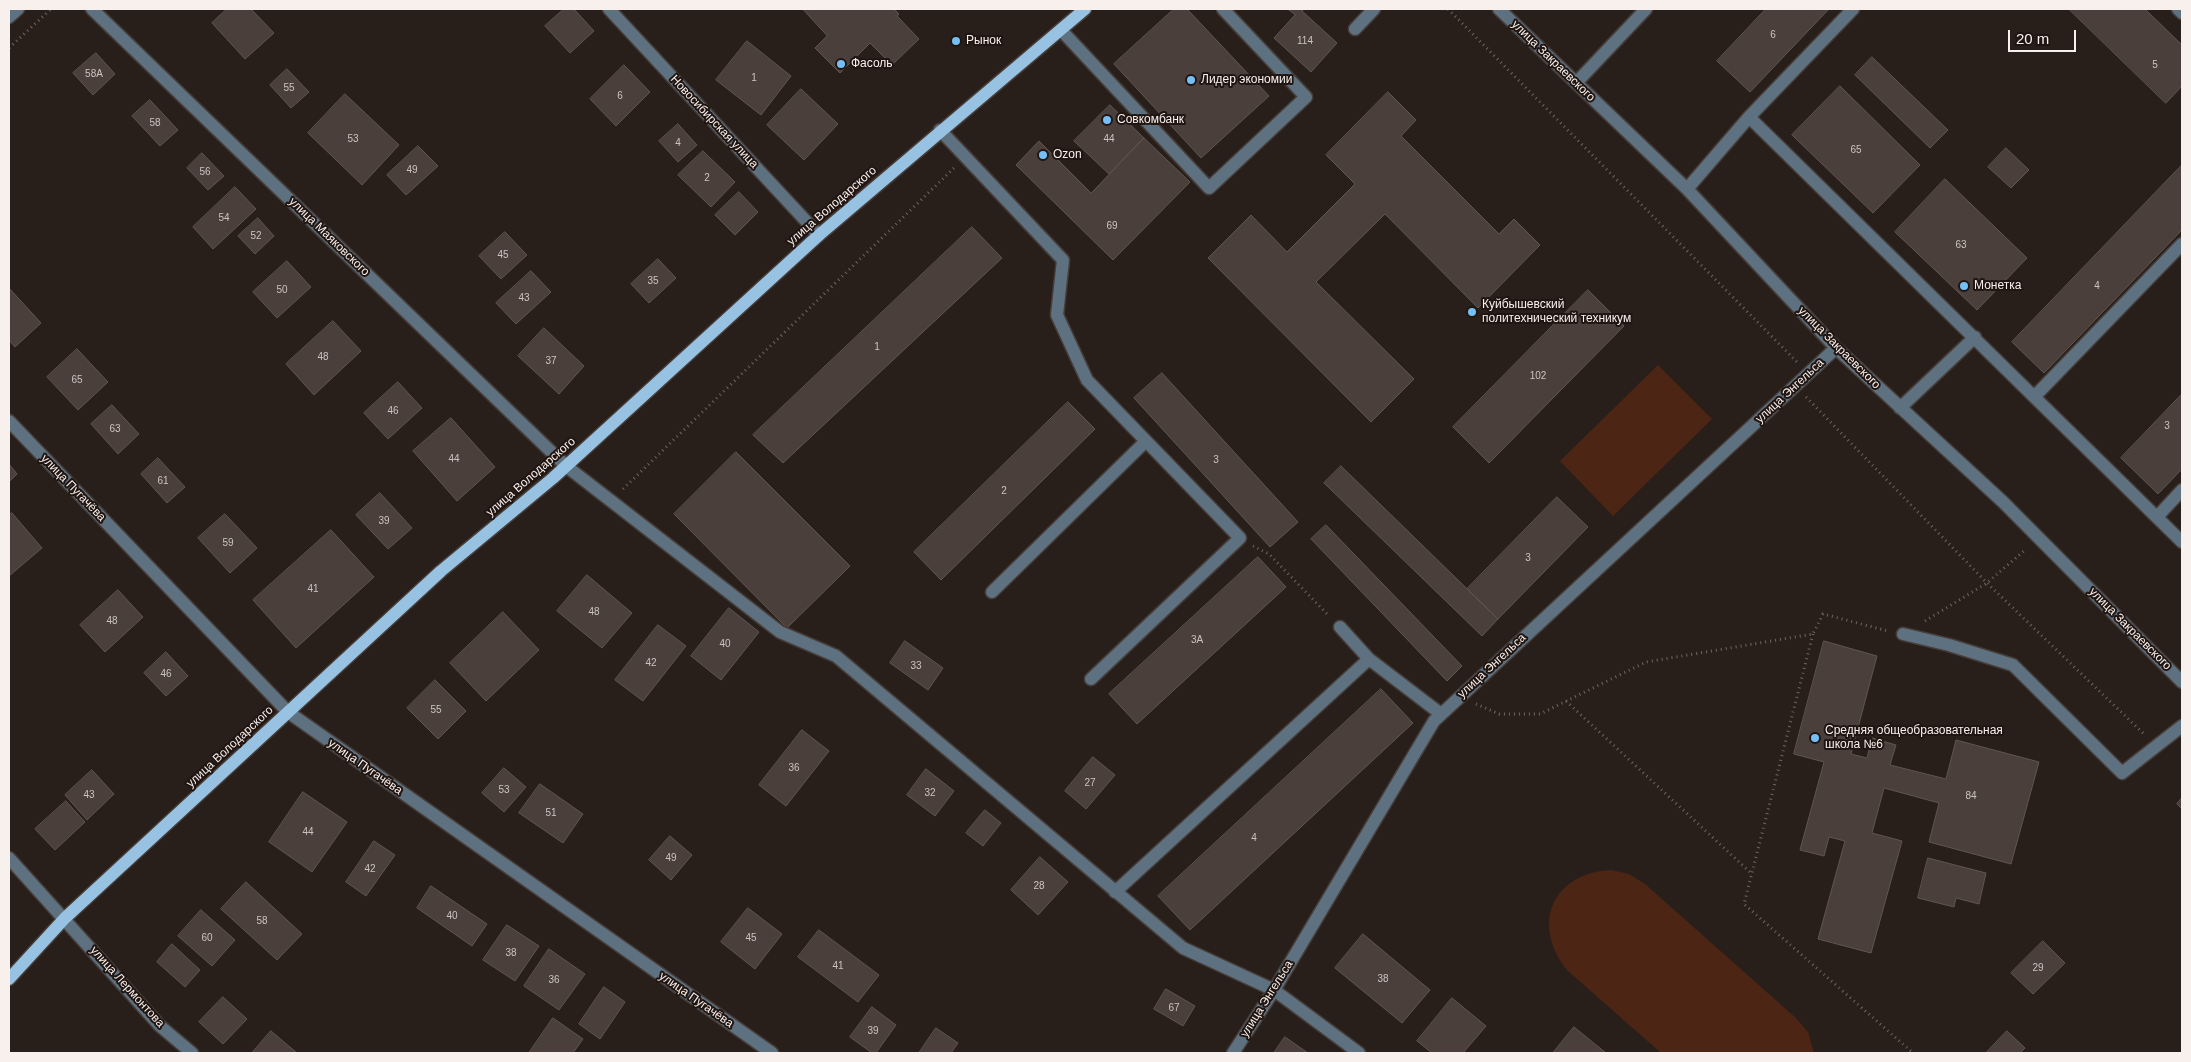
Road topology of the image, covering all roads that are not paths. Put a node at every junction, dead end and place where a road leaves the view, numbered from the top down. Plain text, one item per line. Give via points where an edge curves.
1 (18, 9) edge
2 (92, 9) edge
3 (609, 9) edge
4 (1085, 9) edge
5 (1223, 9) edge
6 (1374, 9) edge
7 (1499, 9) edge
8 (1646, 9) edge
9 (1853, 9) edge
10 (2178, 9) edge
11 (2182, 12) edge
12 (9, 17) edge
13 (1355, 29) dead end
14 (1060, 30) junction
15 (1576, 82) junction
16 (1749, 117) junction
17 (940, 130) junction
18 (1687, 189) junction
19 (819, 235) junction
20 (2182, 244) edge
21 (1975, 337) junction
22 (1836, 348) junction
23 (2035, 396) junction
24 (1900, 408) junction
25 (9, 421) edge
26 (1146, 441) junction
27 (566, 466) junction
28 (2182, 490) edge
29 (2157, 517) junction
30 (2182, 542) edge
31 (992, 592) dead end
32 (1340, 627) road end
33 (1903, 634) road end
34 (1370, 659) junction
35 (1091, 679) dead end
36 (2182, 682) edge
37 (288, 712) junction
38 (1441, 714) junction
39 (2182, 726) edge
40 (9, 858) edge
41 (1115, 892) junction
42 (65, 918) junction
43 (9, 979) edge
44 (1274, 990) junction
45 (192, 1053) edge
46 (772, 1053) edge
47 (1233, 1053) edge
48 (1359, 1053) edge

1 - 12 street
2 - 27 street, улица Маяковского
3 - 19 street, Новосибирская улица
4 - 14 main road, улица Володарского
5 - 14 street via 1306,97 1209,188
6 - 13 street
7 - 15 street, улица Закраевского
8 - 15 street
9 - 16 street
10 - 11 street
14 - 17 main road, улица Володарского
15 - 18 street, улица Закраевского
16 - 18 street
16 - 21 street
17 - 19 main road, улица Володарского
17 - 26 street via 1063,260 1057,314 1087,380
18 - 22 street, улица Закраевского
19 - 27 main road, улица Володарского
20 - 23 street
21 - 23 street
21 - 24 street
22 - 24 street, улица Закраевского
22 - 38 street, улица Энгельса
23 - 29 street
24 - 36 street, улица Закраевского via 2003,502
25 - 37 street, улица Пугачёва
26 - 31 street
26 - 35 street via 1240,538
27 - 37 main road, улица Володарского via 441,571
27 - 41 street, улица Маяковского via 780,632 836,656
28 - 29 street
29 - 30 street
32 - 34 street
33 - 39 street via 2014,665 2122,773
34 - 38 street
34 - 41 street
37 - 42 main road, улица Володарского
37 - 46 street, улица Пугачёва
38 - 44 street, улица Энгельса
40 - 42 street, улица Лермонтова
41 - 44 street, улица Маяковского via 1182,948
42 - 43 main road, улица Володарского
42 - 45 street, улица Лермонтова via 160,1026
44 - 47 street, улица Энгельса
44 - 48 street, улица Маяковского

